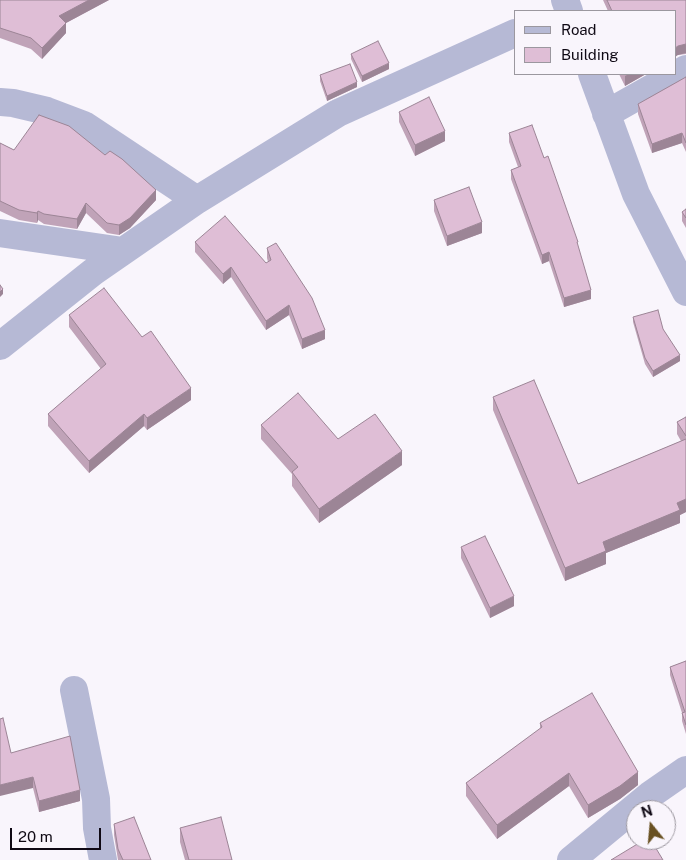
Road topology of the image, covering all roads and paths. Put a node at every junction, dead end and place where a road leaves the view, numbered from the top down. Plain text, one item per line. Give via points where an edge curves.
1 (514, 33) edge
2 (592, 75) edge
3 (675, 75) edge
4 (0, 102) edge
5 (606, 114) junction
6 (197, 200) junction
7 (0, 233) edge
8 (123, 252) junction
9 (686, 292) edge
10 (0, 346) edge
11 (74, 690) dead end
12 (686, 770) edge
13 (103, 860) edge
14 (572, 860) edge

1 - 6 street via 338,113
2 - 5 street
3 - 5 street
4 - 6 street via 47,111 84,125
5 - 9 street via 636,194
6 - 8 street
7 - 8 street
8 - 10 street
11 - 13 street via 96,799
12 - 14 street via 650,795

